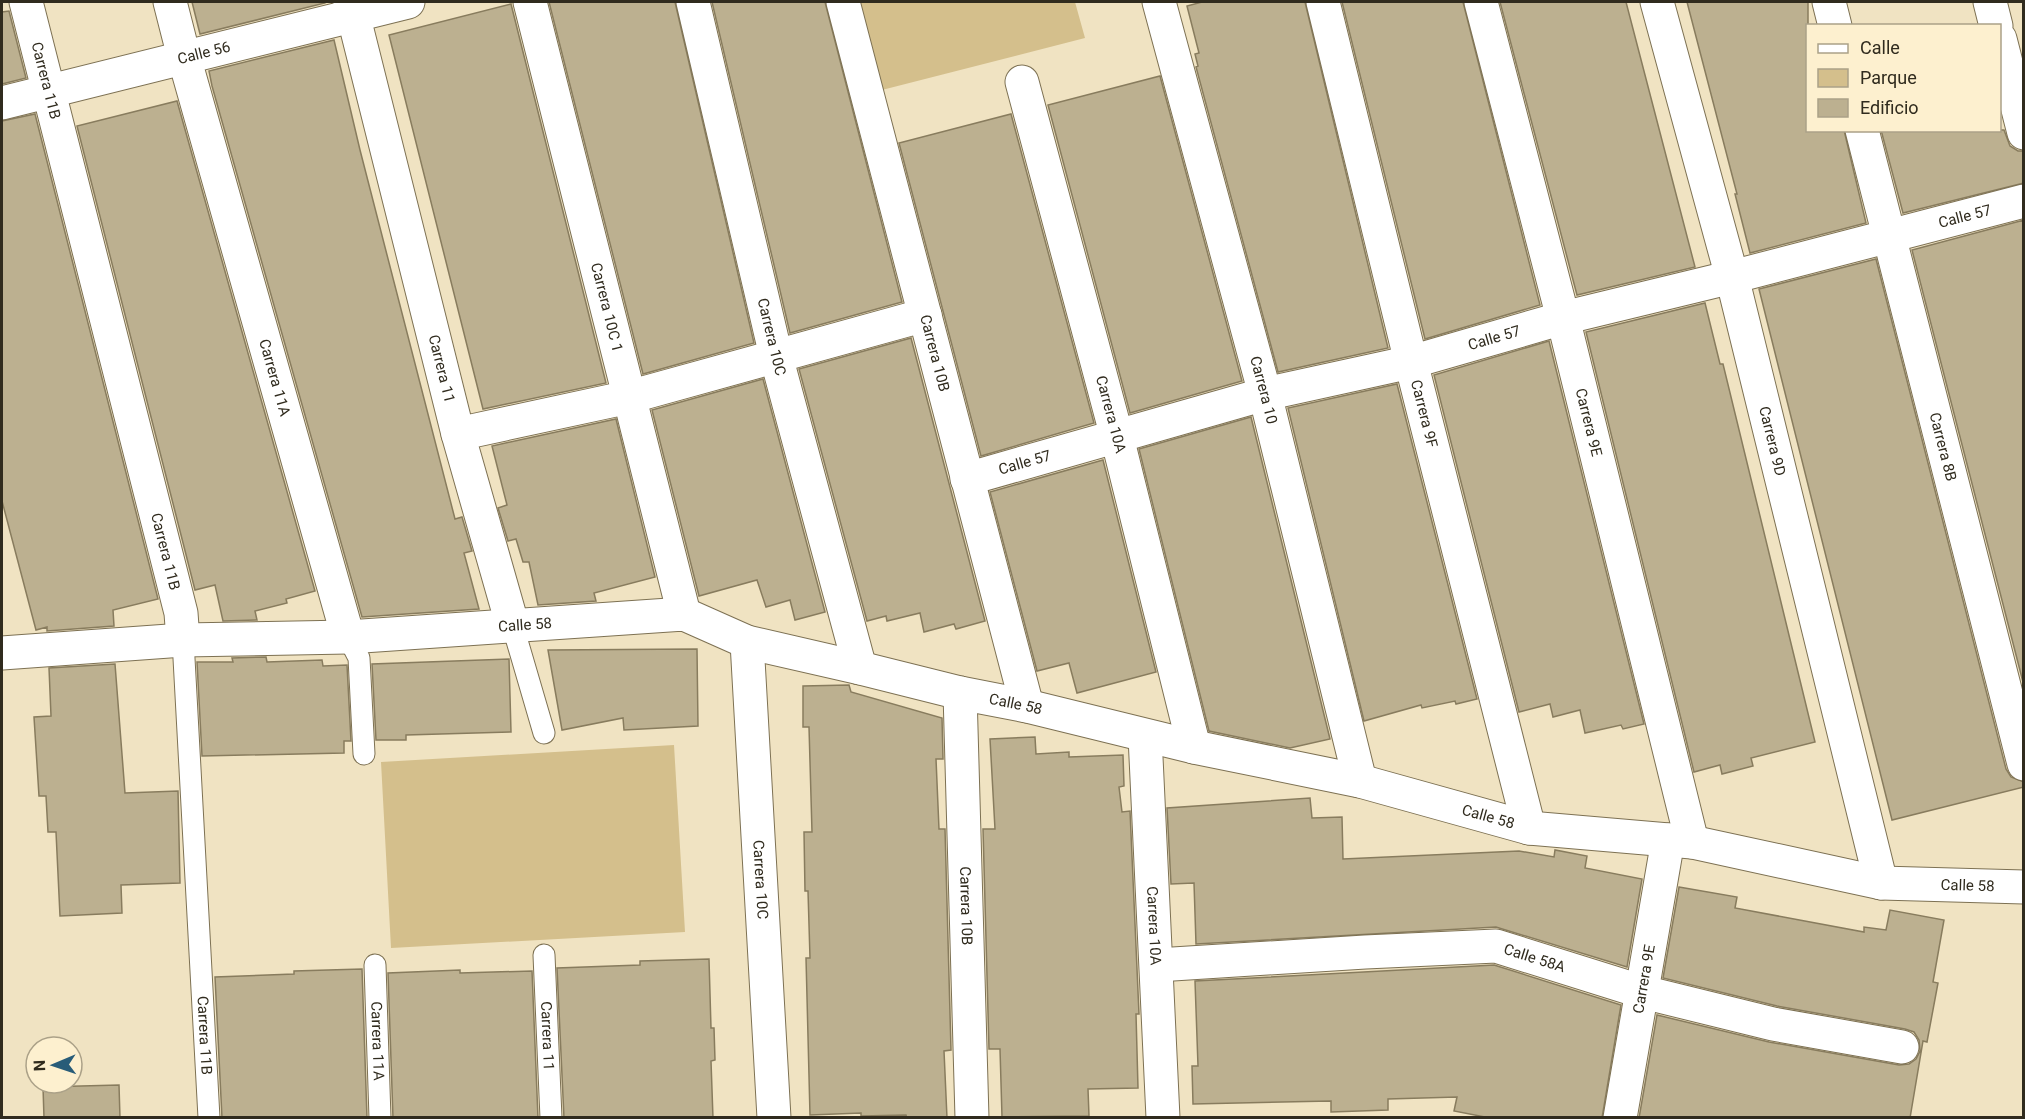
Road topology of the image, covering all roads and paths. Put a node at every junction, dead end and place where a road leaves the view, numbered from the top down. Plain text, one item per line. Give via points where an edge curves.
1 (26, 2) edge
2 (170, 2) edge
3 (408, 2) edge
4 (530, 2) edge
5 (693, 2) edge
6 (843, 2) edge
7 (1160, 2) edge
8 (1323, 2) edge
9 (1481, 2) edge
10 (1657, 2) edge
11 (1829, 2) edge
12 (1990, 2) edge
13 (352, 9) edge
14 (1834, 24) edge
15 (1996, 24) edge
16 (2001, 43) edge
17 (184, 57) junction
18 (1022, 82) dead end
19 (48, 91) junction
20 (2, 103) edge
21 (1863, 132) edge
22 (2024, 133) edge
23 (2024, 201) edge
24 (1889, 237) junction
25 (1732, 277) junction
26 (924, 315) junction
27 (1563, 318) junction
28 (776, 356) junction
29 (1410, 362) junction
30 (1265, 394) junction
31 (629, 397) junction
32 (458, 434) junction
33 (1117, 437) junction
34 (967, 479) junction
35 (684, 614) junction
36 (513, 627) junction
37 (348, 637) junction
38 (183, 640) junction
39 (747, 642) junction
40 (2, 653) edge
41 (860, 668) junction
42 (960, 693) junction
43 (1027, 706) junction
44 (544, 733) dead end
45 (1145, 736) junction
46 (1194, 747) junction
47 (364, 754) dead end
48 (2024, 764) edge
49 (1360, 781) junction
50 (1529, 828) junction
51 (1680, 841) junction
52 (1881, 884) junction
53 (2024, 887) edge
54 (544, 955) dead end
55 (375, 965) dead end
56 (1157, 965) junction
57 (1643, 992) junction
58 (1902, 1047) dead end
59 (209, 1118) edge
60 (380, 1118) edge
61 (551, 1118) edge
62 (774, 1118) edge
63 (972, 1118) edge
64 (1163, 1118) edge
65 (1620, 1118) edge

1 - 19 street, Carrera 11B
2 - 17 street, Carrera 11A
3 - 13 street, Calle 56
4 - 31 street, Carrera 10C 1
5 - 28 street, Carrera 10C
6 - 26 street, Carrera 10B
7 - 30 street, Carrera 10
8 - 29 street, Carrera 9F
9 - 27 street, Carrera 9E
10 - 25 street, Carrera 9D
11 - 14 street
12 - 15 street
13 - 17 street, Calle 56
13 - 32 street, Carrera 11
16 - 22 street
17 - 19 street, Calle 56
17 - 37 street, Carrera 11A
18 - 33 street, Carrera 10A
19 - 20 street, Calle 56
19 - 38 street, Carrera 11B via 181,613
21 - 24 street, Carrera 8B
23 - 24 street, Calle 57
24 - 25 street, Calle 57
24 - 48 street, Carrera 8B
25 - 27 street, Calle 57
25 - 52 street, Carrera 9D
26 - 28 street
26 - 34 street, Carrera 10B
27 - 29 street, Calle 57
27 - 51 street, Carrera 9E
28 - 31 street
28 - 41 street, Carrera 10C
29 - 30 street, Calle 57
29 - 50 street, Carrera 9F
30 - 33 street, Calle 57
30 - 49 street, Carrera 10
31 - 32 street
31 - 35 street, Carrera 10C 1
32 - 36 street, Carrera 11
33 - 34 street, Calle 57
33 - 46 street, Carrera 10A
34 - 43 street, Carrera 10B
35 - 36 street, Calle 58
35 - 39 street, Calle 58
36 - 37 street, Calle 58
36 - 44 lane, Carrera 11
37 - 38 street, Calle 58
37 - 47 lane, Carrera 11A via 359,658
38 - 40 street, Calle 58
38 - 59 lane, Carrera 11B
39 - 41 street, Calle 58
39 - 62 street, Carrera 10C
41 - 42 street, Calle 58
42 - 43 street, Calle 58
42 - 63 street, Carrera 10B
43 - 45 street, Calle 58
45 - 46 street, Calle 58
45 - 56 street, Carrera 10A
46 - 49 street, Calle 58
49 - 50 street, Calle 58
50 - 51 street, Calle 58
51 - 52 street, Calle 58
51 - 57 street, Carrera 9E
52 - 53 street, Calle 58
54 - 61 lane, Carrera 11
55 - 60 lane, Carrera 11A
56 - 57 street, Calle 58A via 1496,946
56 - 64 street, Carrera 10A
57 - 58 street, Calle 58A via 1773,1024
57 - 65 street, Carrera 9E

